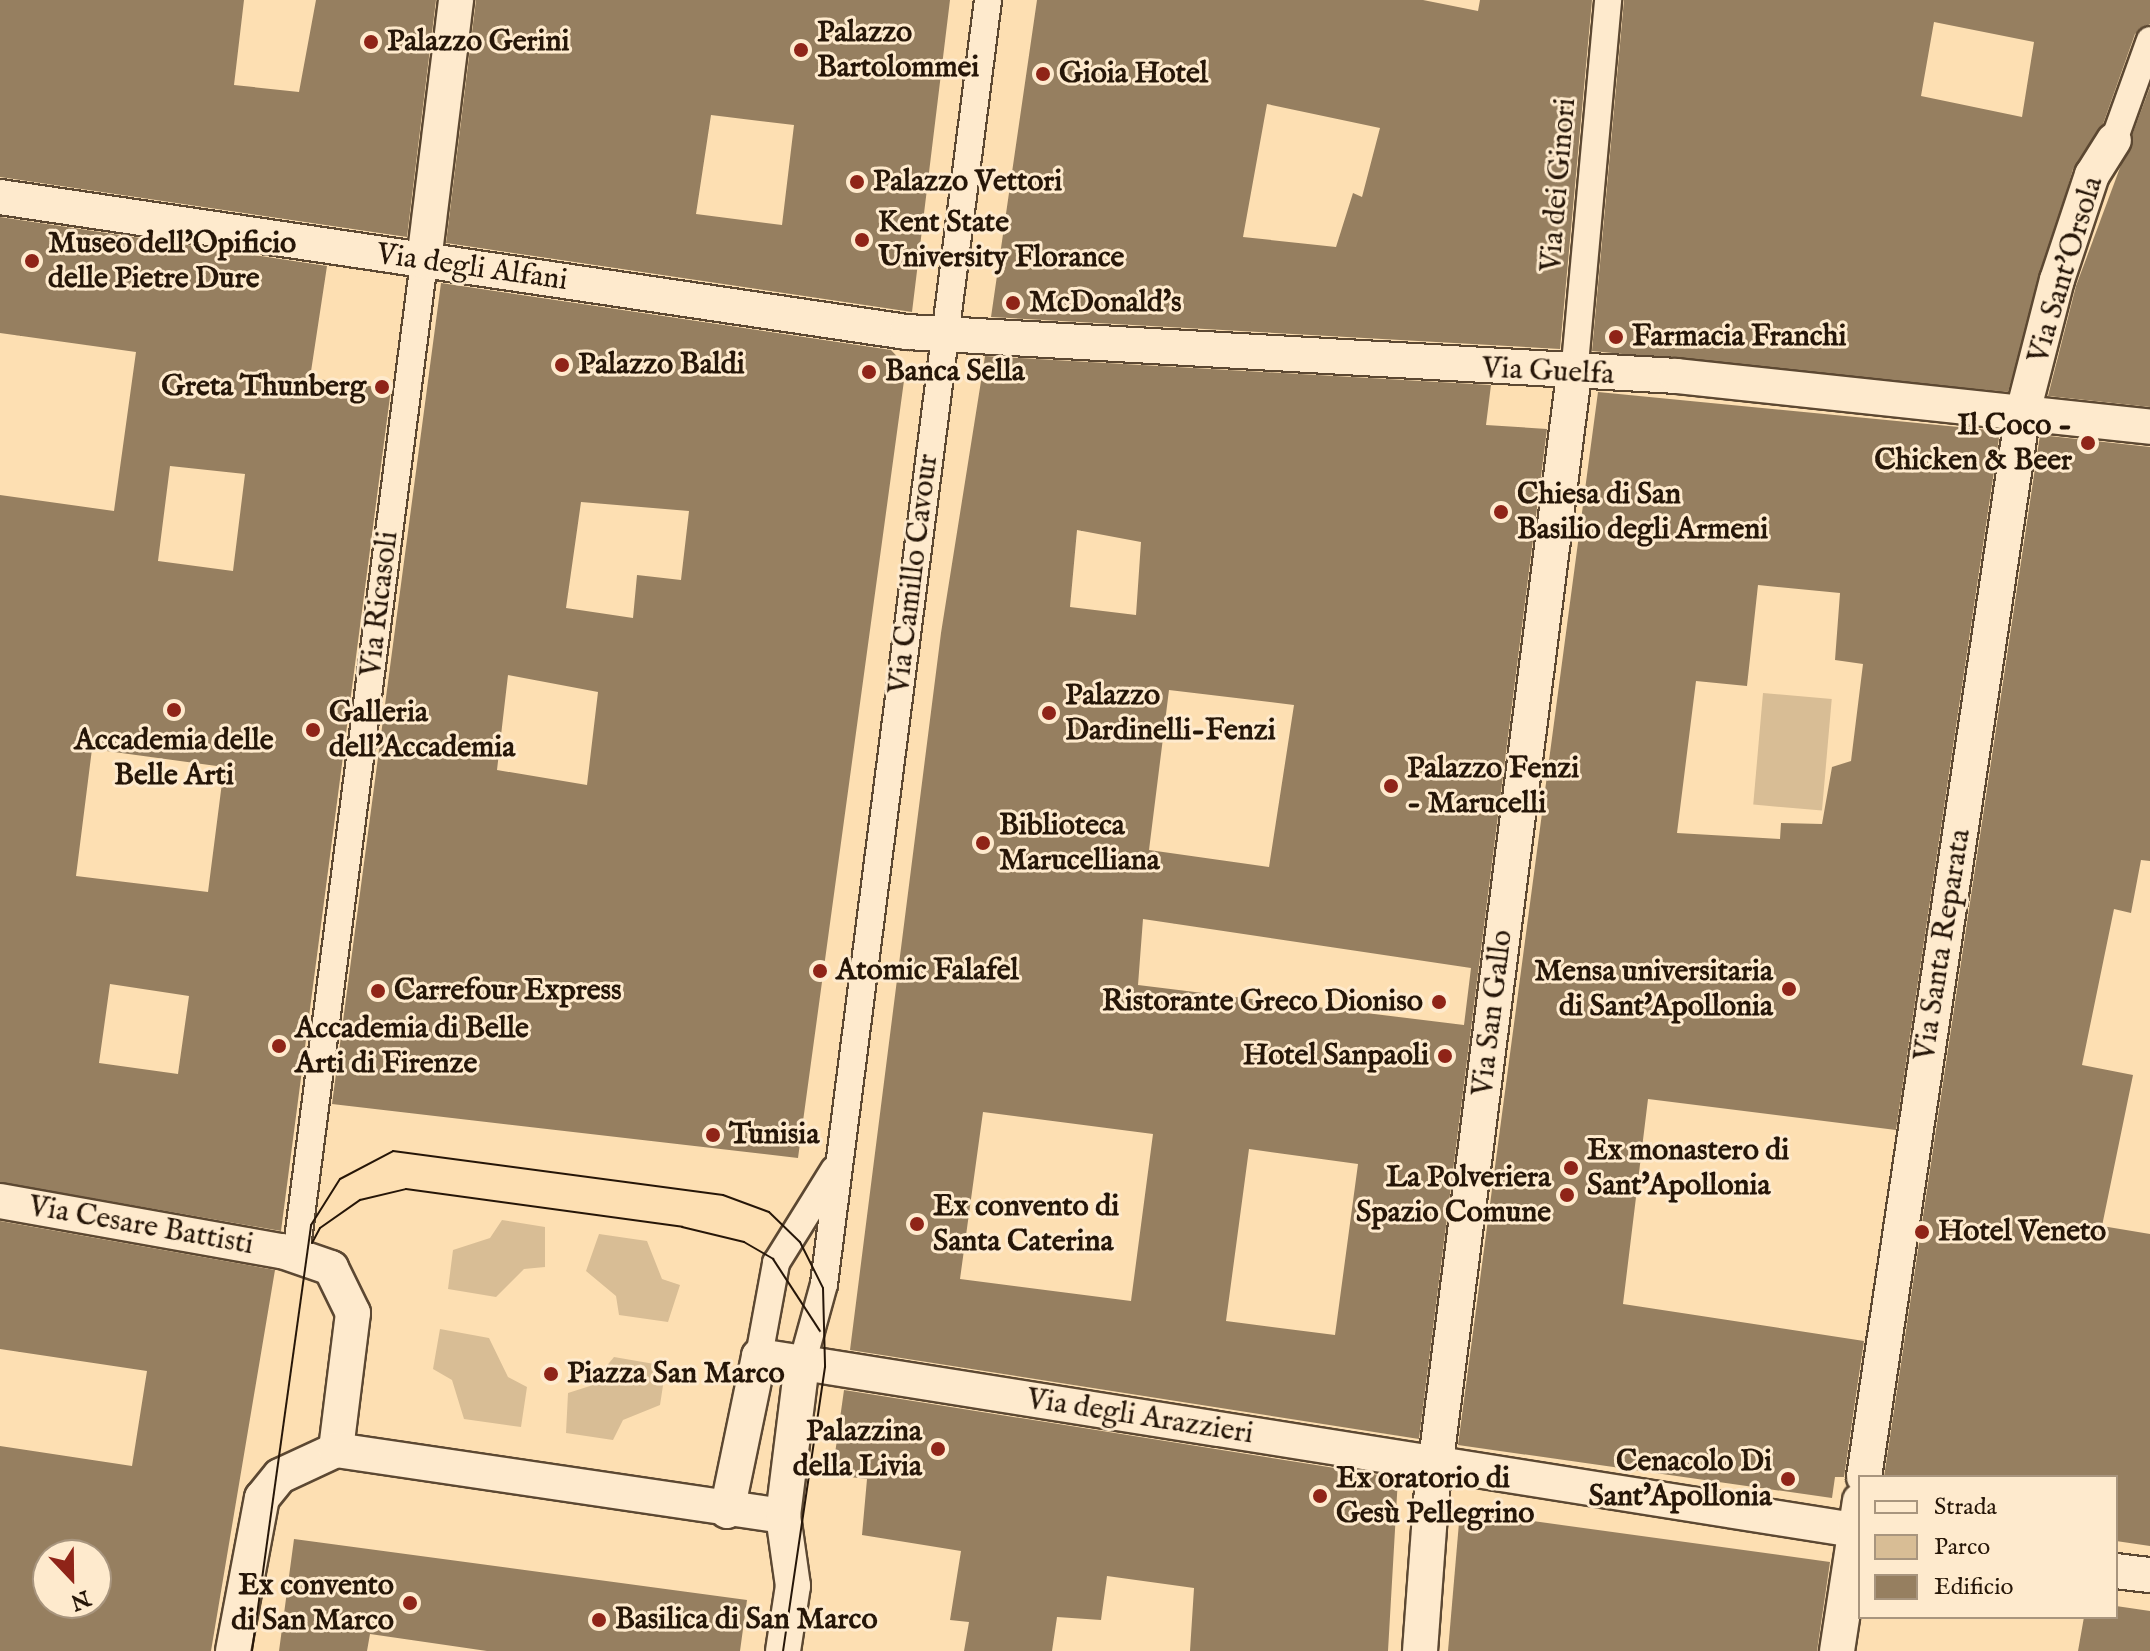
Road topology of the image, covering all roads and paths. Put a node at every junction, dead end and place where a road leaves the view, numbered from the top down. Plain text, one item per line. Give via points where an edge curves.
1 (456, 0) edge
2 (988, 0) edge
3 (1608, 0) edge
4 (2150, 40) edge
5 (2114, 140) joint
6 (0, 197) edge
7 (424, 261) junction
8 (944, 334) junction
9 (1574, 375) junction
10 (2023, 412) junction
11 (2150, 427) edge
12 (841, 1148) junction
13 (0, 1201) edge
14 (289, 1253) junction
15 (759, 1356) junction
16 (802, 1364) junction
17 (336, 1450) junction
18 (1436, 1465) junction
19 (1864, 1475) edge
20 (727, 1511) junction
21 (783, 1516) junction
22 (1858, 1521) edge
23 (1858, 1527) edge
24 (2118, 1571) edge
25 (2150, 1575) edge
26 (233, 1651) edge
27 (783, 1651) edge
28 (1420, 1651) edge
29 (1837, 1651) edge

1 - 7 street, Via Ricasoli
2 - 8 street, Via Camillo Cavour
3 - 9 street, Via dei Ginori
4 - 5 street, Via Sant'Orsola
5 - 10 street, Via Sant'Orsola via 2092,175 2057,280
6 - 7 street, Via degli Alfani
7 - 8 street, Via degli Alfani
7 - 14 street, Via Ricasoli
8 - 9 street, Via Guelfa
8 - 12 street, Via Camillo Cavour
9 - 10 street, Via Guelfa via 1769,384
9 - 18 street, Via San Gallo
10 - 11 street, Via Guelfa
10 - 19 street, Via Santa Reparata
12 - 15 street via 776,1263
12 - 16 street via 824,1284
13 - 14 street, Via Cesare Battisti
14 - 17 street via 331,1268 351,1303
15 - 16 street
15 - 20 street
16 - 18 street, Via degli Arazzieri
16 - 21 street
17 - 20 street
17 - 26 street via 280,1476 252,1522
18 - 22 street, Via degli Arazzieri
18 - 28 street, Via San Gallo
20 - 21 street
21 - 27 street via 793,1570
23 - 29 street
24 - 25 street

